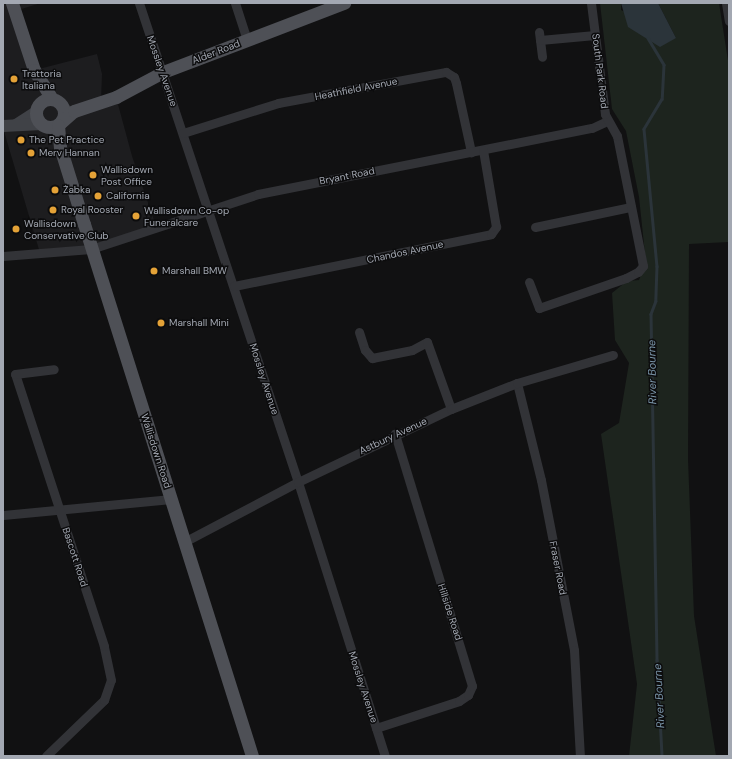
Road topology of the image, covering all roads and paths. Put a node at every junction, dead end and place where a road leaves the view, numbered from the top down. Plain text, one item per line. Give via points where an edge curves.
1 (12, 3) edge
2 (139, 3) edge
3 (235, 3) edge
4 (344, 3) edge
5 (591, 3) edge
6 (726, 3) edge
7 (729, 21) edge
8 (595, 34) junction
9 (247, 40) junction
10 (542, 57) dead end
11 (34, 70) junction
12 (163, 72) junction
13 (54, 99) junction
14 (91, 105) junction
15 (37, 108) junction
16 (607, 121) junction
17 (51, 125) junction
18 (9, 126) edge
19 (183, 133) junction
20 (483, 150) junction
21 (471, 152) junction
22 (631, 207) junction
23 (208, 209) junction
24 (535, 227) dead end
25 (91, 249) junction
26 (3, 256) edge
27 (529, 282) dead end
28 (234, 286) junction
29 (359, 332) dead end
30 (613, 355) dead end
31 (54, 369) dead end
32 (518, 383) junction
33 (451, 410) junction
34 (395, 434) junction
35 (298, 482) junction
36 (171, 499) junction
37 (60, 509) junction
38 (3, 515) edge
39 (184, 542) junction
40 (376, 728) junction
41 (46, 756) edge
42 (252, 756) edge
43 (384, 756) edge
44 (580, 756) edge

1 - 11 main road
2 - 12 street, Mossley Avenue
3 - 9 street
4 - 9 main road, Alder Road
5 - 8 street, South Park Road
6 - 7 street
8 - 10 street via 539,36
8 - 16 street, South Park Road
9 - 12 main road, Alder Road
11 - 13 main road
11 - 15 main road
12 - 14 main road, Alder Road via 116,97
12 - 19 street, Mossley Avenue
13 - 14 main road, Alder Road
13 - 15 main road via 44,100
13 - 17 main road, Wallisdown Road via 64,112
14 - 17 main road, Alder Road via 68,114
15 - 17 main road
15 - 18 street
16 - 20 street, Bryant Road via 592,128
16 - 22 street, South Park Road via 617,136
17 - 18 street
17 - 25 main road, Wallisdown Road
19 - 21 street, Heathfield Avenue via 278,104 446,72 454,77 456,83
19 - 23 street, Mossley Avenue
20 - 21 street, Bryant Road
20 - 28 street, Chandos Avenue via 496,227 491,234
21 - 23 street, Bryant Road via 272,191
22 - 24 street
22 - 27 street, South Park Road via 643,266 638,272 539,308
23 - 25 street, Bryant Road
23 - 28 street, Mossley Avenue
25 - 26 street, Bryant Road
25 - 36 main road, Wallisdown Road
28 - 35 street, Mossley Avenue
29 - 33 street via 369,356 386,356 412,350 426,342
30 - 32 street, Astbury Avenue
31 - 37 street, Bascott Road via 15,374
32 - 33 street, Astbury Avenue
32 - 44 street, Fraser Road via 541,480 574,650
33 - 34 street, Astbury Avenue
34 - 35 street, Astbury Avenue
34 - 40 street, Hillside Road via 472,686 468,695 459,702
35 - 39 street, Astbury Avenue
35 - 40 street, Mossley Avenue
36 - 37 street
36 - 39 main road, Wallisdown Road
37 - 38 street
37 - 41 street, Bascott Road via 104,646 112,680 104,700
39 - 42 main road, Wallisdown Road
40 - 43 street, Mossley Avenue

